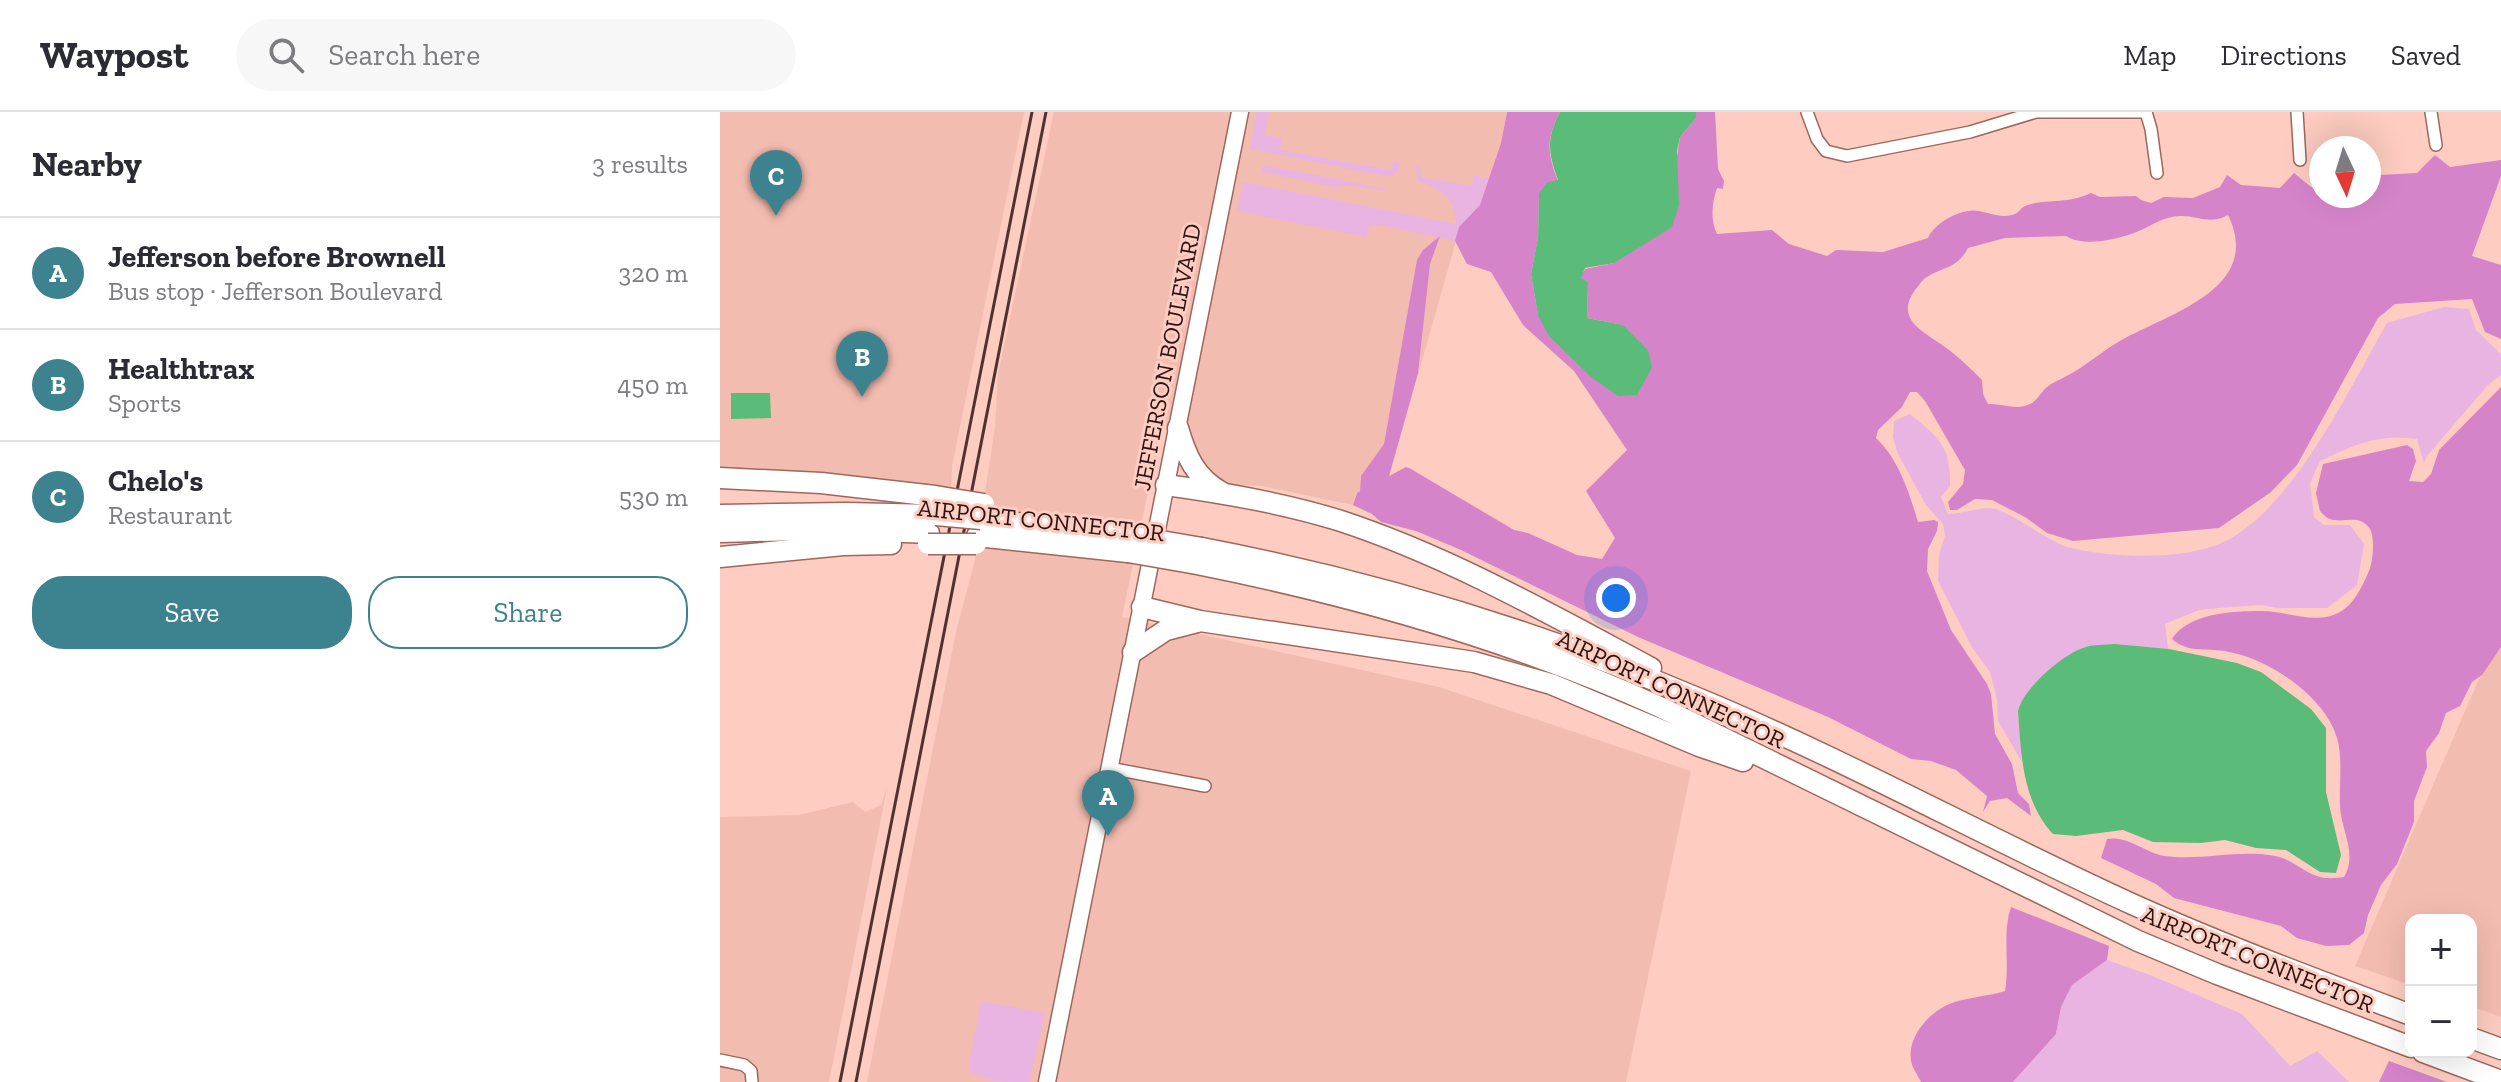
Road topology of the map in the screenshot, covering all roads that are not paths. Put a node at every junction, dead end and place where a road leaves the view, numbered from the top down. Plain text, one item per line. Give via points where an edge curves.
1 (1240, 112) edge
2 (1807, 112) edge
3 (2146, 112) edge
4 (2297, 112) edge
5 (2431, 112) edge
6 (2436, 145) dead end
7 (2300, 160) dead end
8 (2157, 173) dead end
9 (1178, 428) junction
10 (720, 478) edge
11 (1166, 485) junction
12 (1224, 494) junction
13 (720, 515) edge
14 (932, 522) junction
15 (979, 526) junction
16 (720, 532) edge
17 (1127, 541) junction
18 (1200, 556) junction
19 (720, 557) edge
20 (1142, 607) junction
21 (1200, 621) junction
22 (1133, 652) junction
23 (1750, 721) junction
24 (1109, 768) junction
25 (1205, 786) dead end
26 (1819, 787) junction
27 (2405, 1013) edge
28 (2477, 1040) edge
29 (2405, 1045) edge
30 (2501, 1049) edge
31 (2439, 1058) edge
32 (720, 1060) edge
33 (752, 1076) edge
34 (2501, 1081) edge
35 (1047, 1082) edge

1 - 9 main road, JEFFERSON BOULEVARD
2 - 3 street via 1826,151 1847,156 1970,132 2036,112
3 - 8 street
4 - 7 street
5 - 6 street
9 - 11 main road, JEFFERSON BOULEVARD
9 - 12 highway via 1193,468
10 - 14 highway via 821,483
11 - 12 highway
11 - 20 main road, JEFFERSON BOULEVARD
12 - 23 highway via 1305,511 1397,541 1518,597
13 - 14 highway, AIRPORT CONNECTOR via 846,513
14 - 15 highway, bridge
14 - 15 highway, AIRPORT CONNECTOR
14 - 16 highway, AIRPORT CONNECTOR
14 - 19 highway via 843,545
15 - 17 highway, AIRPORT CONNECTOR via 1051,542
15 - 17 highway via 1047,514
17 - 18 highway, AIRPORT CONNECTOR, bridge
18 - 23 highway, AIRPORT CONNECTOR via 1318,572 1456,610
18 - 26 highway, AIRPORT CONNECTOR via 1456,628 1539,657 1660,707
20 - 21 highway
20 - 22 main road, JEFFERSON BOULEVARD
21 - 22 highway via 1166,630
21 - 26 highway via 1500,668
22 - 24 main road, JEFFERSON BOULEVARD
23 - 27 highway, AIRPORT CONNECTOR via 2130,903
24 - 25 street
24 - 35 main road, JEFFERSON BOULEVARD
26 - 29 highway, AIRPORT CONNECTOR via 2165,953
28 - 30 highway
31 - 34 highway
32 - 33 street via 744,1065

